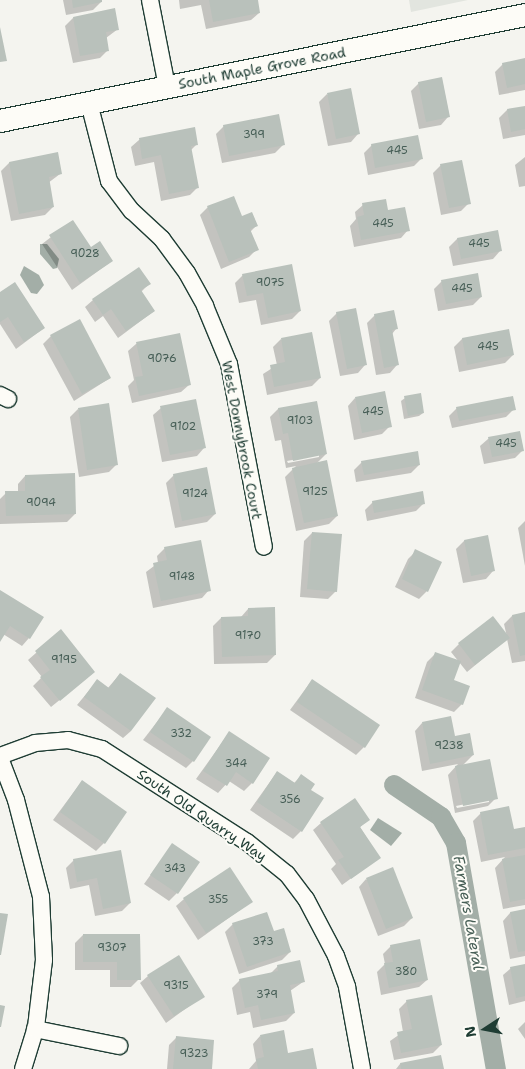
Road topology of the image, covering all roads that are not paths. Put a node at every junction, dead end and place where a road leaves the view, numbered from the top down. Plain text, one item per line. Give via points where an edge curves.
1 (150, 0) edge
2 (525, 15) edge
3 (167, 87) junction
4 (89, 103) junction
5 (0, 121) edge
6 (264, 546) dead end
7 (0, 757) edge
8 (35, 1029) junction
9 (118, 1046) dead end
10 (23, 1069) edge
11 (362, 1069) edge

1 - 3 street
2 - 3 main road, South Maple Grove Road
3 - 4 main road, South Maple Grove Road
4 - 5 main road, South Maple Grove Road
4 - 6 street, West Donnybrook Court via 109,182 132,211 162,239 187,273 205,306 229,364
7 - 8 street via 16,800 41,897 44,960
7 - 11 street, South Old Quarry Way via 34,743 68,740 102,749 247,842 287,874 310,906 336,956 347,988
8 - 9 street
8 - 10 street

